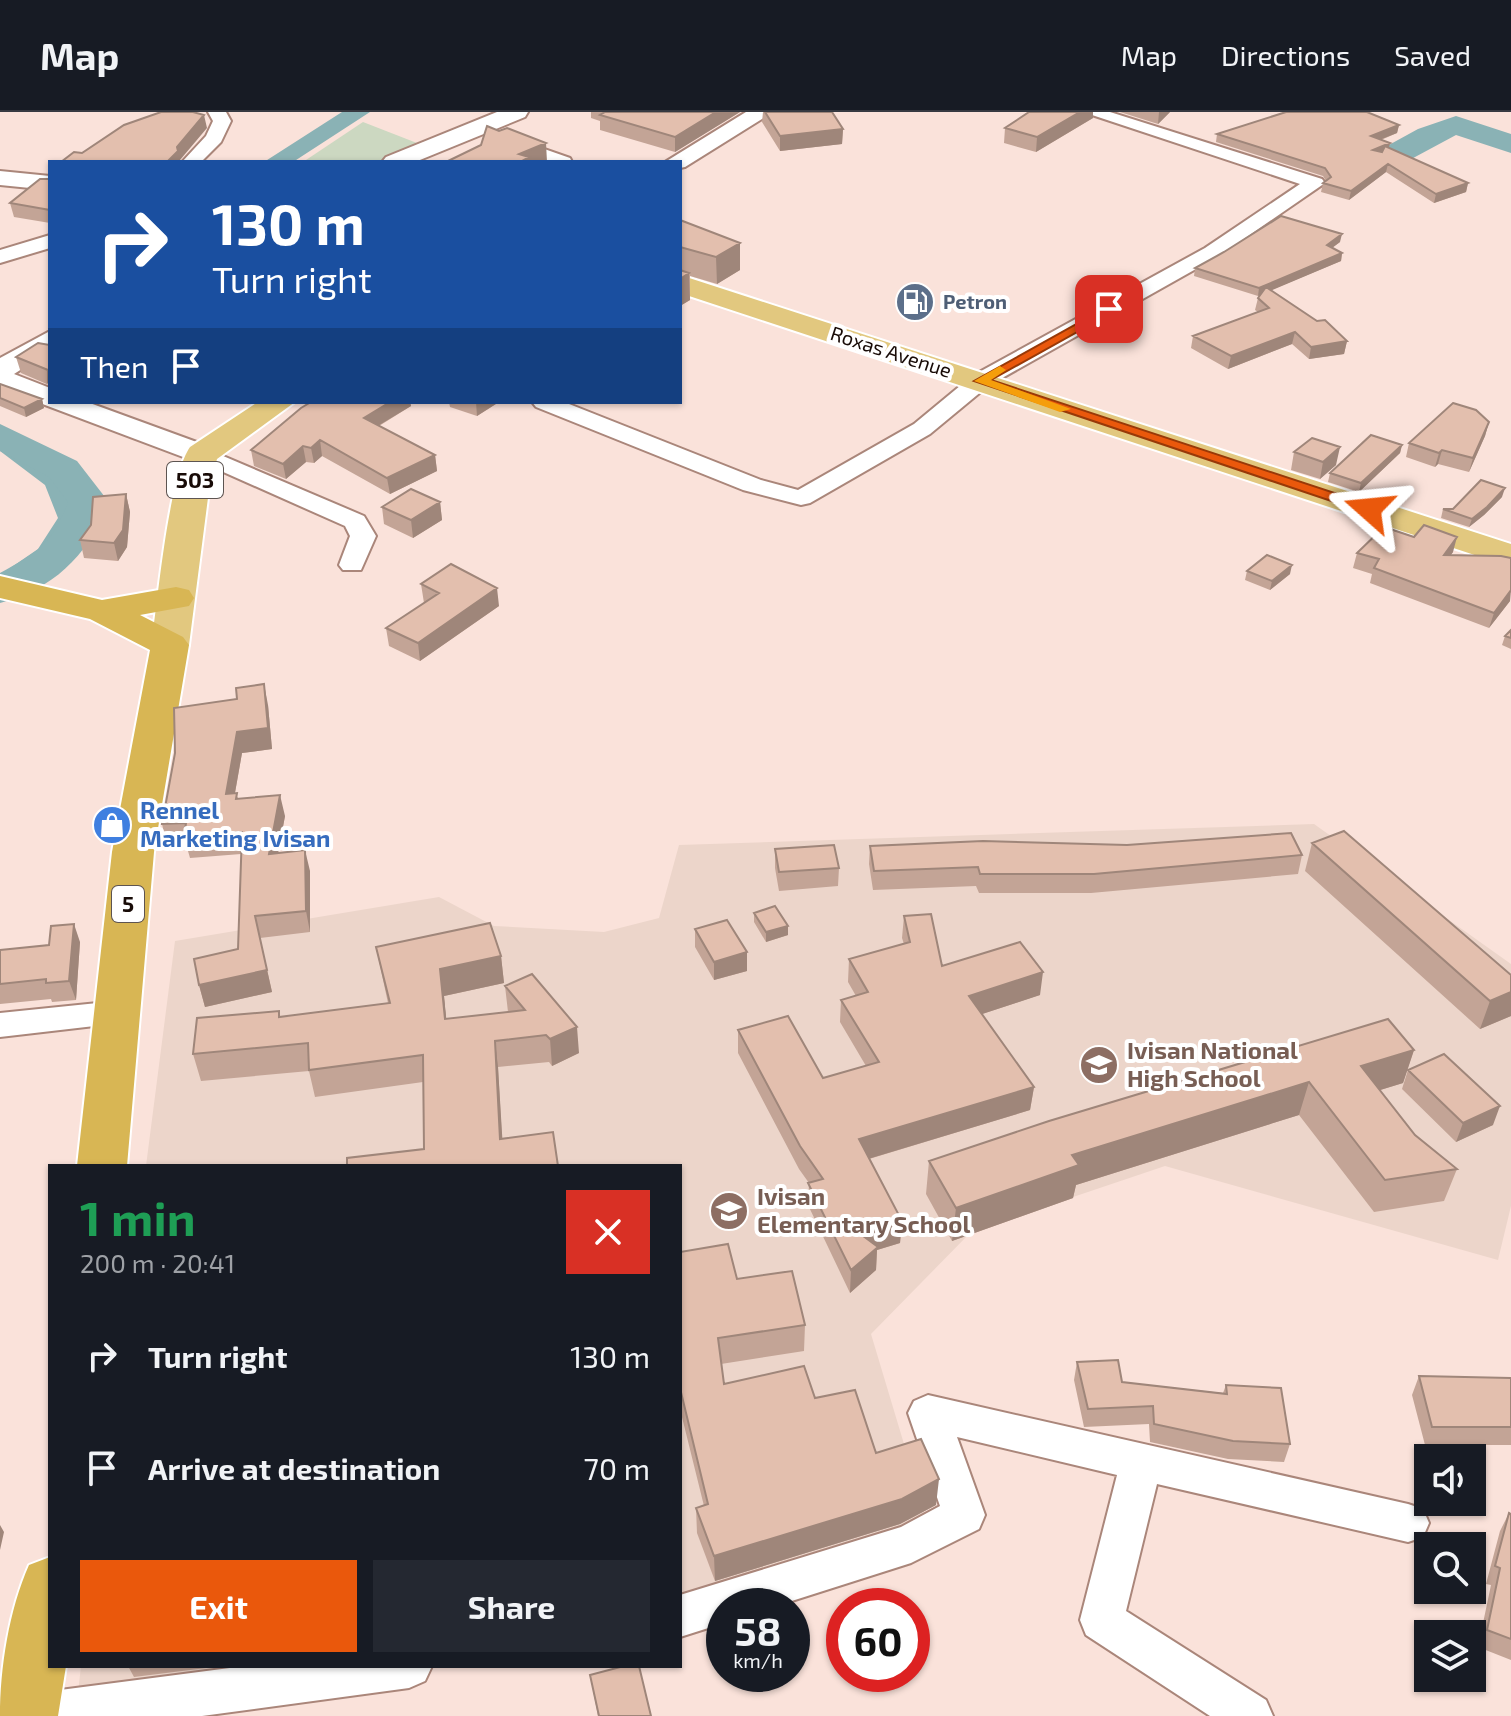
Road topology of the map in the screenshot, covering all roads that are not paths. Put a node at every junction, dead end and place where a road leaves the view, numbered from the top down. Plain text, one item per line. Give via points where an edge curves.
1 (217, 112) edge
2 (517, 112) edge
3 (762, 112) edge
4 (1092, 112) edge
5 (474, 130) junction
6 (193, 160) edge
7 (399, 160) edge
8 (557, 160) edge
9 (680, 160) edge
10 (0, 178) edge
11 (48, 183) edge
12 (48, 242) edge
13 (0, 257) edge
14 (682, 285) edge
15 (48, 340) edge
16 (0, 370) edge
17 (0, 378) edge
18 (980, 381) junction
19 (48, 397) edge
20 (65, 404) edge
21 (276, 404) edge
22 (549, 404) edge
23 (202, 454) junction
24 (1511, 556) edge
25 (352, 565) dead end
26 (16, 591) edge
27 (176, 598) junction
28 (102, 611) junction
29 (170, 645) junction
30 (117, 1013) junction
31 (0, 1025) edge
32 (102, 1164) edge
33 (1141, 1462) junction
34 (1408, 1523) dead end
35 (48, 1596) edge
36 (682, 1615) edge
37 (394, 1668) edge
38 (26, 1716) edge
39 (37, 1716) edge
40 (1250, 1716) edge

1 - 6 street via 222,121 214,138
2 - 5 street
3 - 9 street
4 - 18 street via 1315,183 1212,252
5 - 7 street
5 - 8 street
10 - 11 street
12 - 13 street
14 - 18 main road, Roxas Avenue
15 - 16 street
17 - 19 street
18 - 22 street via 922,429 801,498 752,485
18 - 24 main road, Roxas Avenue
20 - 23 street
21 - 23 main road, 503
23 - 25 street via 355,521 363,536
23 - 27 main road, 503
26 - 28 highway
27 - 28 highway
27 - 29 main road, 503
28 - 29 highway
29 - 30 highway, 5 via 133,852
30 - 31 street
30 - 32 highway, 5
33 - 34 street
33 - 36 street via 928,1413 964,1515 911,1543
33 - 40 street via 1102,1620
35 - 38 highway
37 - 39 street

